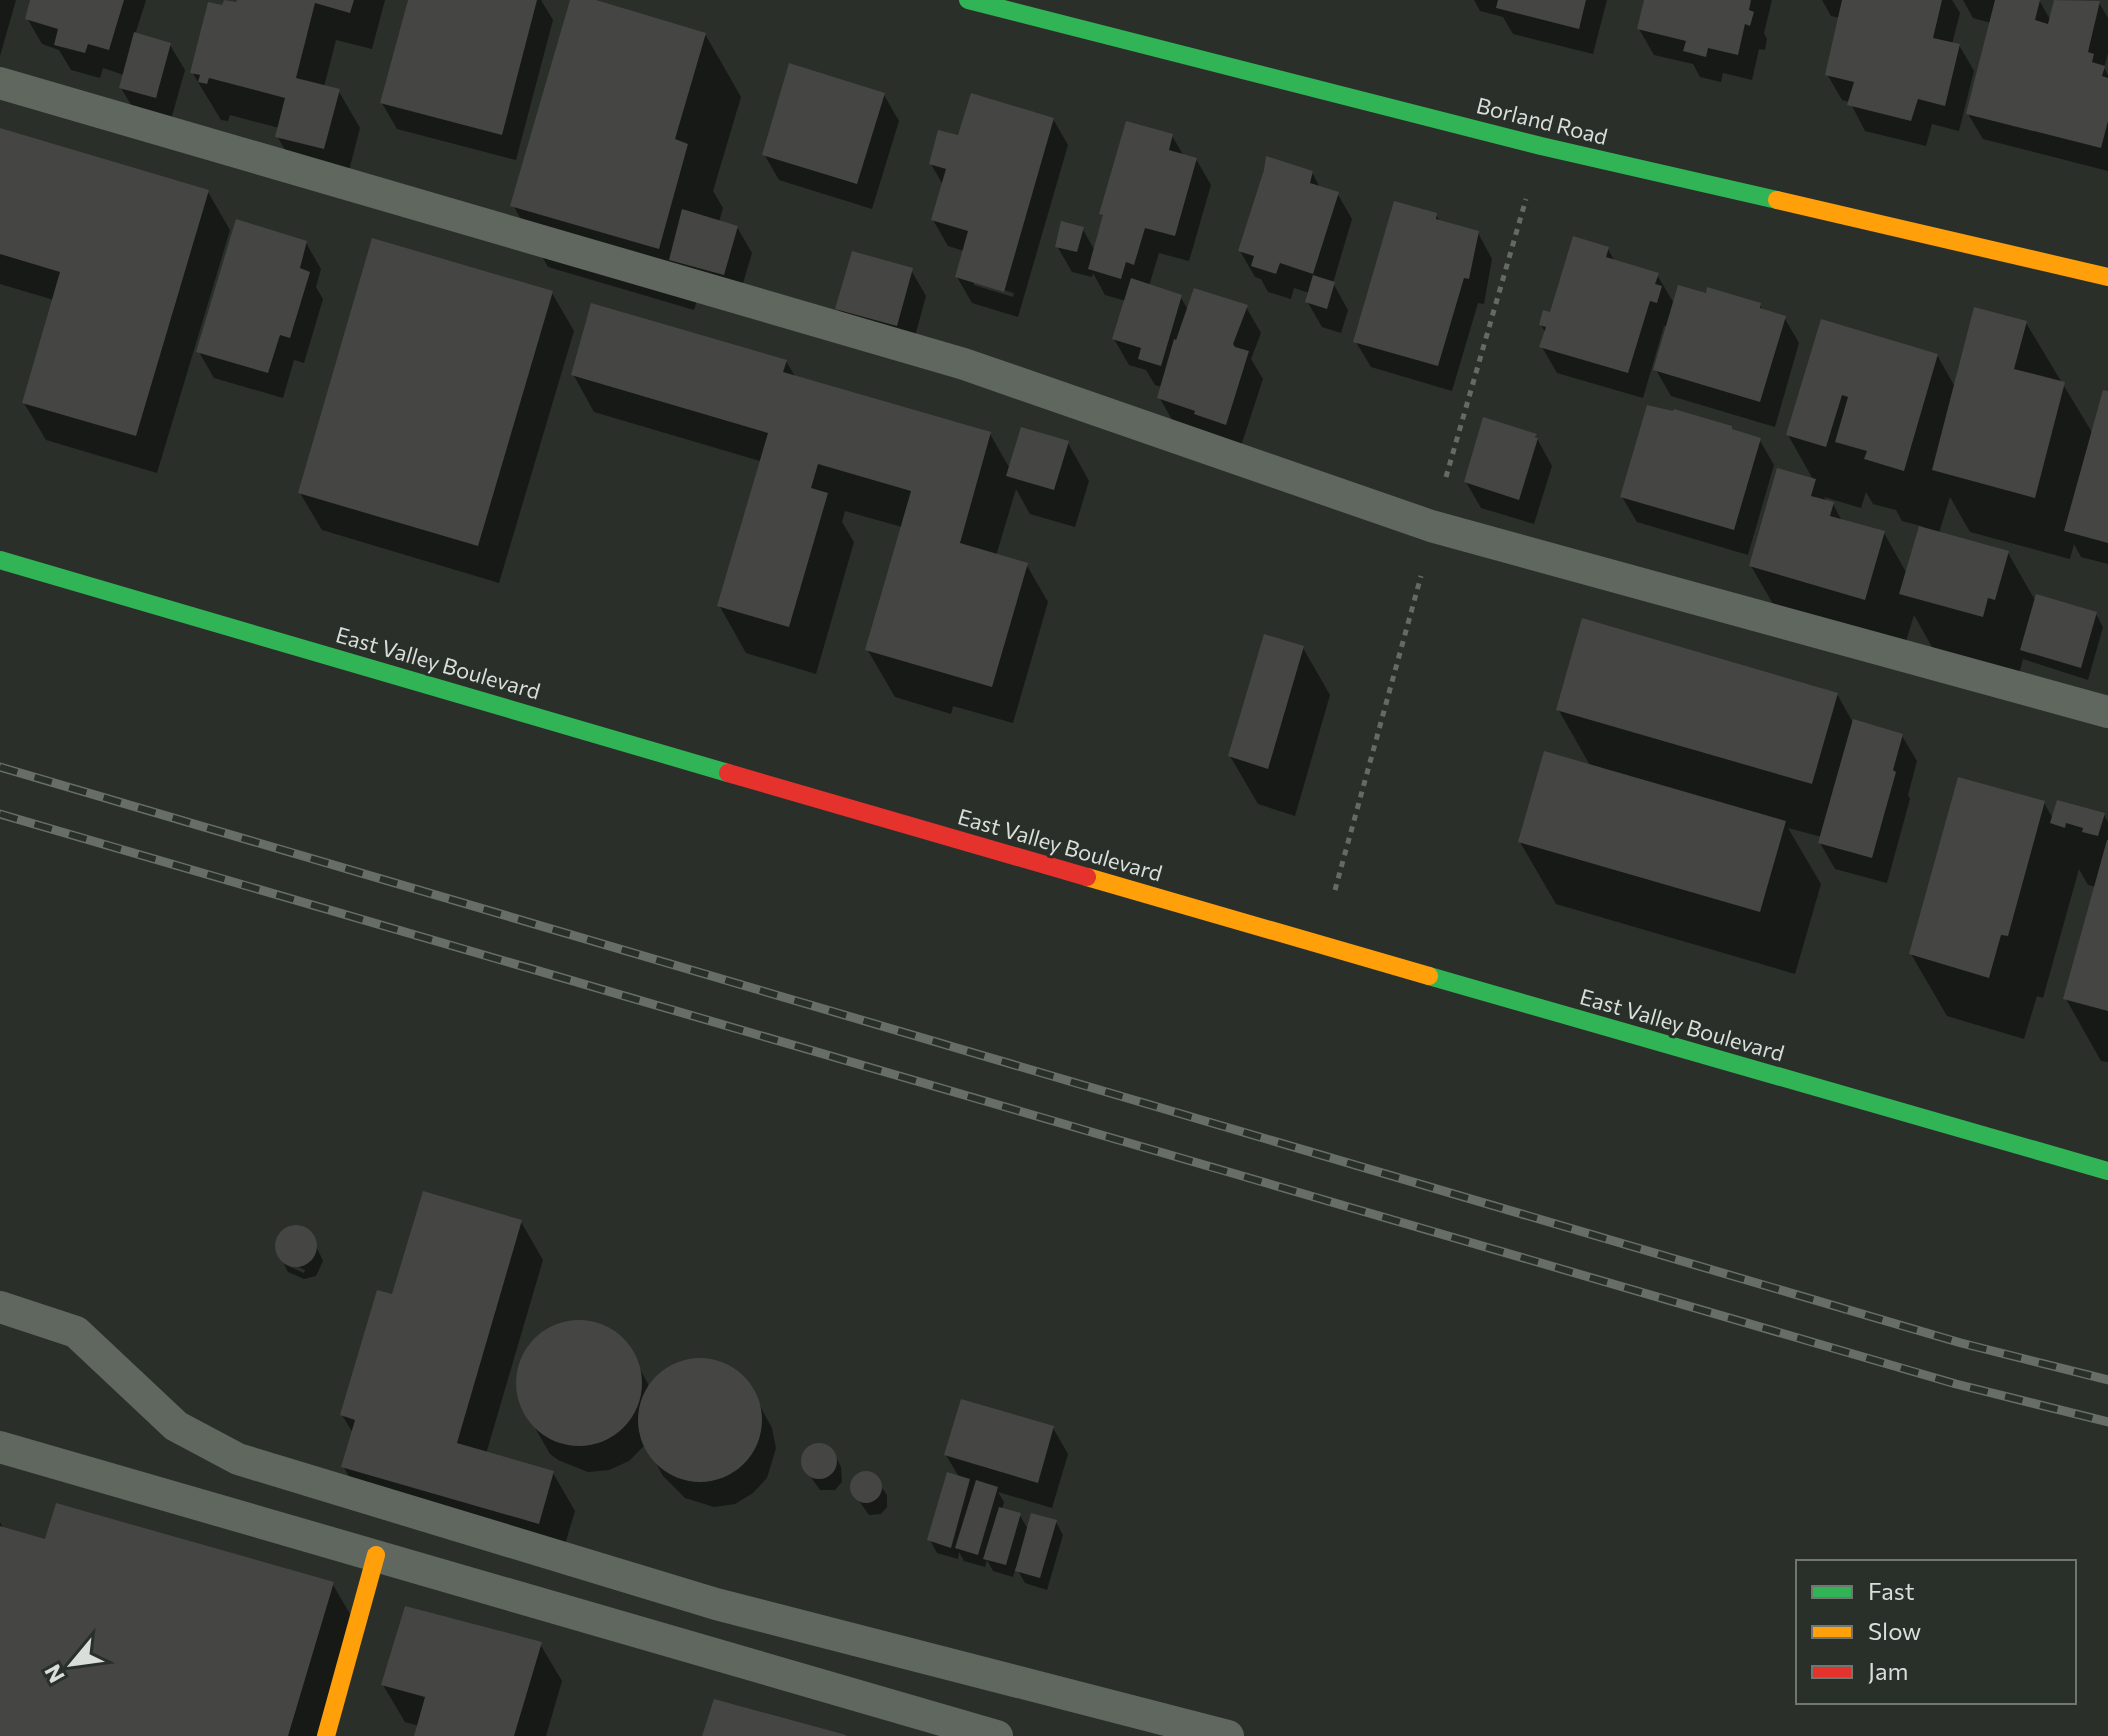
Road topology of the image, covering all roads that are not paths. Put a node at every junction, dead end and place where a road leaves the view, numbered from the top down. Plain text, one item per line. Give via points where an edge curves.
1 (968, 0) edge
2 (0, 83) edge
3 (2108, 277) edge
4 (0, 560) edge
5 (2108, 712) edge
6 (2108, 1171) edge
7 (0, 1307) edge
8 (0, 1447) edge
9 (376, 1555) junction
10 (326, 1736) edge
11 (997, 1736) edge
12 (1228, 1736) edge

1 - 3 main road, Borland Road via 1541,146
2 - 5 lane via 964,364 1431,526
4 - 6 main road, East Valley Boulevard
7 - 12 lane via 76,1332 176,1426 238,1459 716,1604
8 - 9 lane
9 - 10 main road
9 - 11 lane

